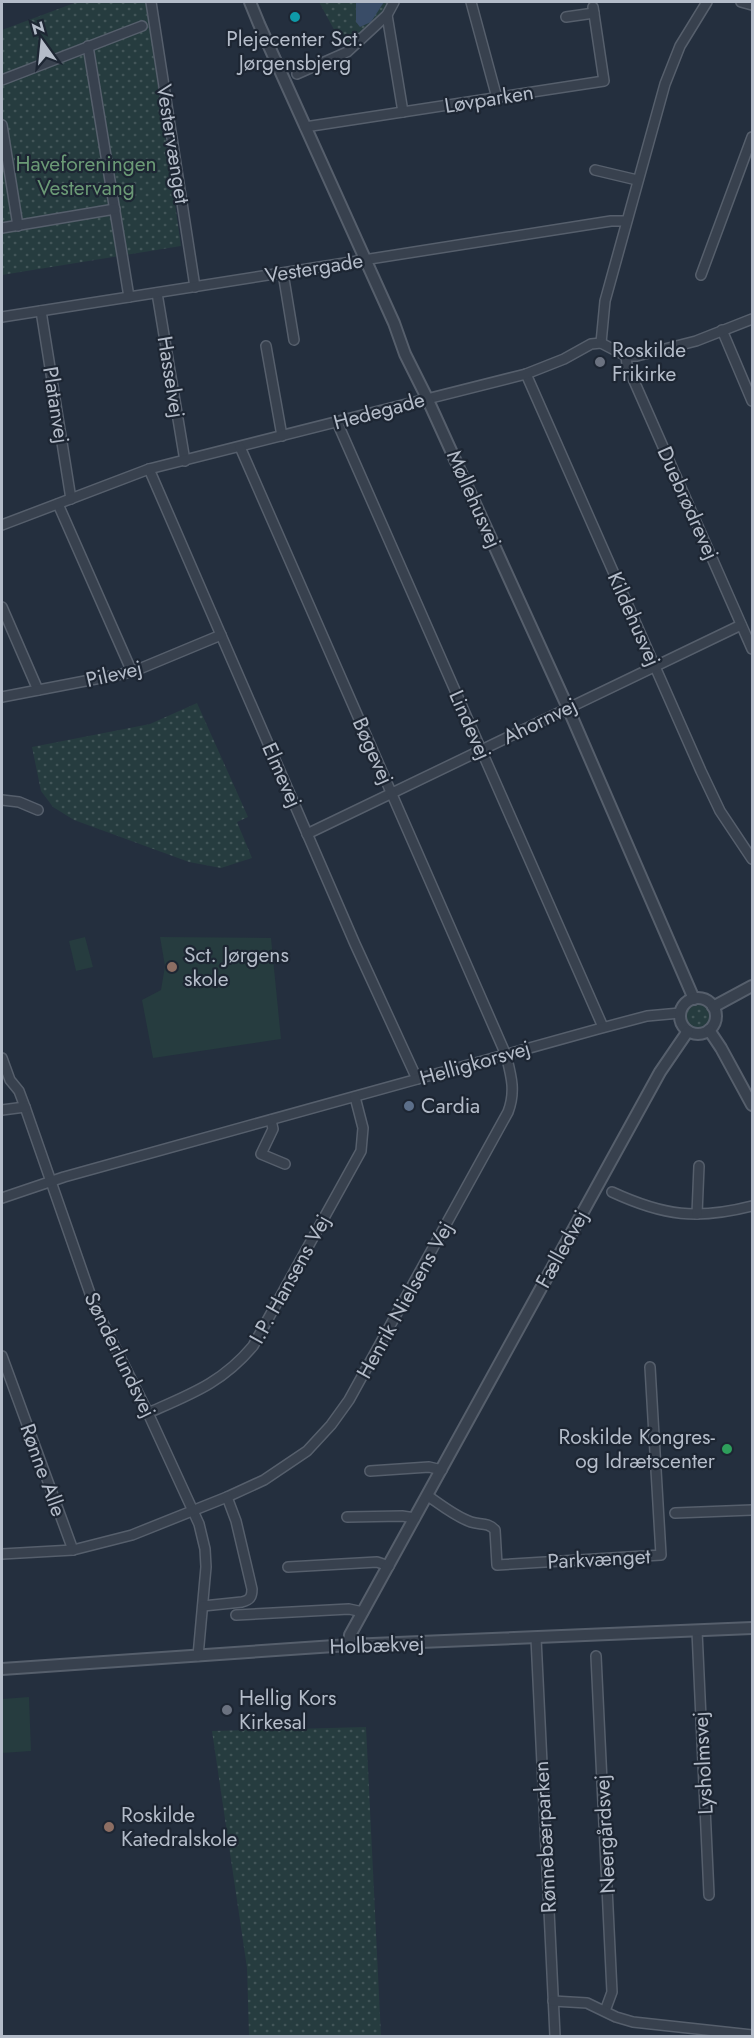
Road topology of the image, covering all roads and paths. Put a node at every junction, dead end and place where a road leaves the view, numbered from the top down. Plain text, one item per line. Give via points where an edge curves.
1 (151, 2) edge
2 (250, 2) edge
3 (394, 2) edge
4 (471, 2) edge
5 (707, 2) edge
6 (741, 2) edge
7 (753, 5) edge
8 (387, 15) junction
9 (566, 17) dead end
10 (142, 26) dead end
11 (88, 46) junction
12 (297, 74) dead end
13 (2, 80) edge
14 (496, 98) junction
15 (403, 112) junction
16 (2, 125) edge
17 (304, 127) junction
18 (751, 143) edge
19 (595, 170) dead end
20 (637, 180) junction
21 (115, 209) junction
22 (626, 221) junction
23 (18, 226) junction
24 (2, 228) edge
25 (364, 259) junction
26 (283, 273) junction
27 (701, 275) dead end
28 (195, 287) junction
29 (157, 293) junction
30 (129, 297) junction
31 (40, 311) junction
32 (2, 317) edge
33 (753, 319) edge
34 (722, 330) junction
35 (294, 340) dead end
36 (601, 343) junction
37 (266, 346) dead end
38 (626, 356) junction
39 (526, 374) junction
40 (428, 398) junction
41 (753, 401) edge
42 (337, 422) junction
43 (282, 436) junction
44 (240, 447) junction
45 (185, 461) junction
46 (149, 469) junction
47 (71, 499) junction
48 (58, 504) junction
49 (2, 525) edge
50 (2, 607) edge
51 (741, 625) junction
52 (221, 635) junction
53 (753, 649) edge
54 (655, 666) junction
55 (132, 672) junction
56 (38, 690) junction
57 (2, 697) edge
58 (568, 708) junction
59 (481, 750) junction
60 (392, 793) junction
61 (2, 800) edge
62 (38, 810) dead end
63 (307, 834) junction
64 (753, 859) edge
65 (753, 986) edge
66 (694, 999) junction
67 (713, 1007) junction
68 (680, 1013) junction
69 (603, 1027) junction
70 (709, 1030) junction
71 (688, 1031) junction
72 (506, 1055) junction
73 (2, 1058) edge
74 (417, 1079) junction
75 (355, 1097) junction
76 (753, 1105) edge
77 (25, 1107) junction
78 (2, 1110) edge
79 (271, 1120) junction
80 (285, 1164) dead end
81 (699, 1166) dead end
82 (50, 1181) junction
83 (612, 1192) dead end
84 (2, 1198) edge
85 (753, 1206) edge
86 (697, 1214) junction
87 (2, 1356) edge
88 (650, 1367) dead end
89 (148, 1413) junction
90 (442, 1470) junction
91 (370, 1471) dead end
92 (428, 1496) junction
93 (227, 1497) junction
94 (753, 1510) edge
95 (194, 1512) junction
96 (675, 1513) dead end
97 (347, 1517) dead end
98 (415, 1518) junction
99 (73, 1550) junction
100 (2, 1554) edge
101 (389, 1566) junction
102 (288, 1567) dead end
103 (203, 1606) junction
104 (363, 1612) junction
105 (236, 1615) dead end
106 (753, 1628) edge
107 (697, 1631) junction
108 (536, 1638) junction
109 (349, 1645) junction
110 (198, 1656) junction
111 (596, 1656) dead end
112 (2, 1669) edge
113 (709, 1895) dead end
114 (553, 2001) junction
115 (605, 2011) junction
116 (753, 2035) edge
117 (555, 2037) edge

1 - 28 street, Vestervænget
2 - 17 street, Møllehusvej
3 - 8 street
4 - 14 street
5 - 20 street via 680,46 664,84
6 - 7 street
8 - 12 street via 347,52
8 - 15 street
9 - 14 street, Løvparken via 593,10 604,81
10 - 11 street
11 - 13 street
11 - 21 street
14 - 15 street, Løvparken
15 - 17 street, Løvparken
16 - 23 street
17 - 25 street, Møllehusvej
18 - 27 street
19 - 20 street
20 - 22 street
21 - 23 street
21 - 30 street
22 - 25 street, Vestergade
22 - 36 street via 605,301
23 - 24 street
25 - 26 street, Vestergade
25 - 40 street, Møllehusvej
26 - 28 street, Vestergade
26 - 35 street
28 - 29 street, Vestergade
29 - 30 street, Vestergade
29 - 45 street, Hasselvej
30 - 31 street, Vestergade
31 - 32 street, Vestergade
31 - 47 street, Platanvej
33 - 34 street
34 - 38 street via 696,341
34 - 41 street
36 - 38 street
36 - 39 street, Hedegade
37 - 43 street
38 - 51 street, Duebrødrevej
39 - 40 street, Hedegade
39 - 54 street, Kildehusvej
40 - 42 street, Hedegade
40 - 58 street, Møllehusvej
42 - 43 street, Hedegade
42 - 59 street, Lindevej
43 - 44 street, Hedegade
44 - 45 street, Hedegade
44 - 60 street, Bøgevej
45 - 46 street, Hedegade
46 - 47 street, Hedegade
46 - 52 street, Elmevej
47 - 48 street, Hedegade
48 - 49 street, Hedegade
48 - 55 street
50 - 56 street
51 - 53 street, Duebrødrevej
51 - 54 street, Ahornvej
52 - 55 street, Pilevej
52 - 63 street, Elmevej
54 - 58 street, Ahornvej
54 - 64 street, Kildehusvej via 720,810
55 - 56 street, Pilevej
56 - 57 street, Pilevej
58 - 59 street, Ahornvej
58 - 66 street, Møllehusvej
59 - 60 street, Ahornvej
59 - 69 street, Lindevej
60 - 63 street, Ahornvej
60 - 72 street, Bøgevej
61 - 62 street
63 - 74 street, Elmevej
65 - 67 street
66 - 67 street via 705,1000
66 - 68 street
67 - 70 street via 716,1019
68 - 69 street, Helligkorsvej
68 - 71 street
69 - 72 street, Helligkorsvej
70 - 71 street via 699,1034
70 - 76 street
71 - 90 street, Fælledvej via 660,1072
72 - 74 street, Helligkorsvej
72 - 93 street, Henrik Nielsens Vej via 513,1090 508,1112 349,1400 307,1451 264,1480
73 - 77 street, Sønderlundsvej
74 - 75 street, Helligkorsvej
75 - 79 street, Helligkorsvej
75 - 89 street, I.P. Hansens Vej via 363,1128 361,1151 253,1346 220,1378
77 - 78 street
77 - 82 street, Sønderlundsvej
79 - 80 street via 273,1129 261,1154
79 - 82 street, Helligkorsvej
81 - 86 street
82 - 84 street, Helligkorsvej
82 - 89 street, Sønderlundsvej via 94,1305
83 - 86 street via 644,1206
85 - 86 street
87 - 99 street, Rønne Alle
88 - 92 street, Parkvænget via 661,1555 497,1565 495,1530 490,1525 462,1518
89 - 95 street, Sønderlundsvej
90 - 91 street via 429,1467
90 - 92 street, Fælledvej
92 - 98 street, Fælledvej
93 - 95 street, Henrik Nielsens Vej
93 - 103 street via 240,1535 252,1595 242,1602
94 - 96 street
95 - 99 street, Henrik Nielsens Vej via 132,1535
95 - 103 street, Sønderlundsvej via 206,1567
97 - 98 street
98 - 101 street, Fælledvej
99 - 100 street, Henrik Nielsens Vej
101 - 102 street via 377,1562
101 - 104 street, Fælledvej
103 - 110 street, Sønderlundsvej
104 - 105 street via 349,1609
104 - 109 street, Fælledvej
106 - 107 street, Holbækvej
107 - 108 street, Holbækvej
107 - 113 street, Lysholmsvej
108 - 109 street, Holbækvej
108 - 114 street, Rønnebærparken
109 - 110 street, Holbækvej
110 - 112 street, Holbækvej
111 - 115 street, Neergårdsvej via 612,1992
114 - 115 street via 587,2003
114 - 117 street, Rønnebærparken
115 - 116 street via 633,2022

